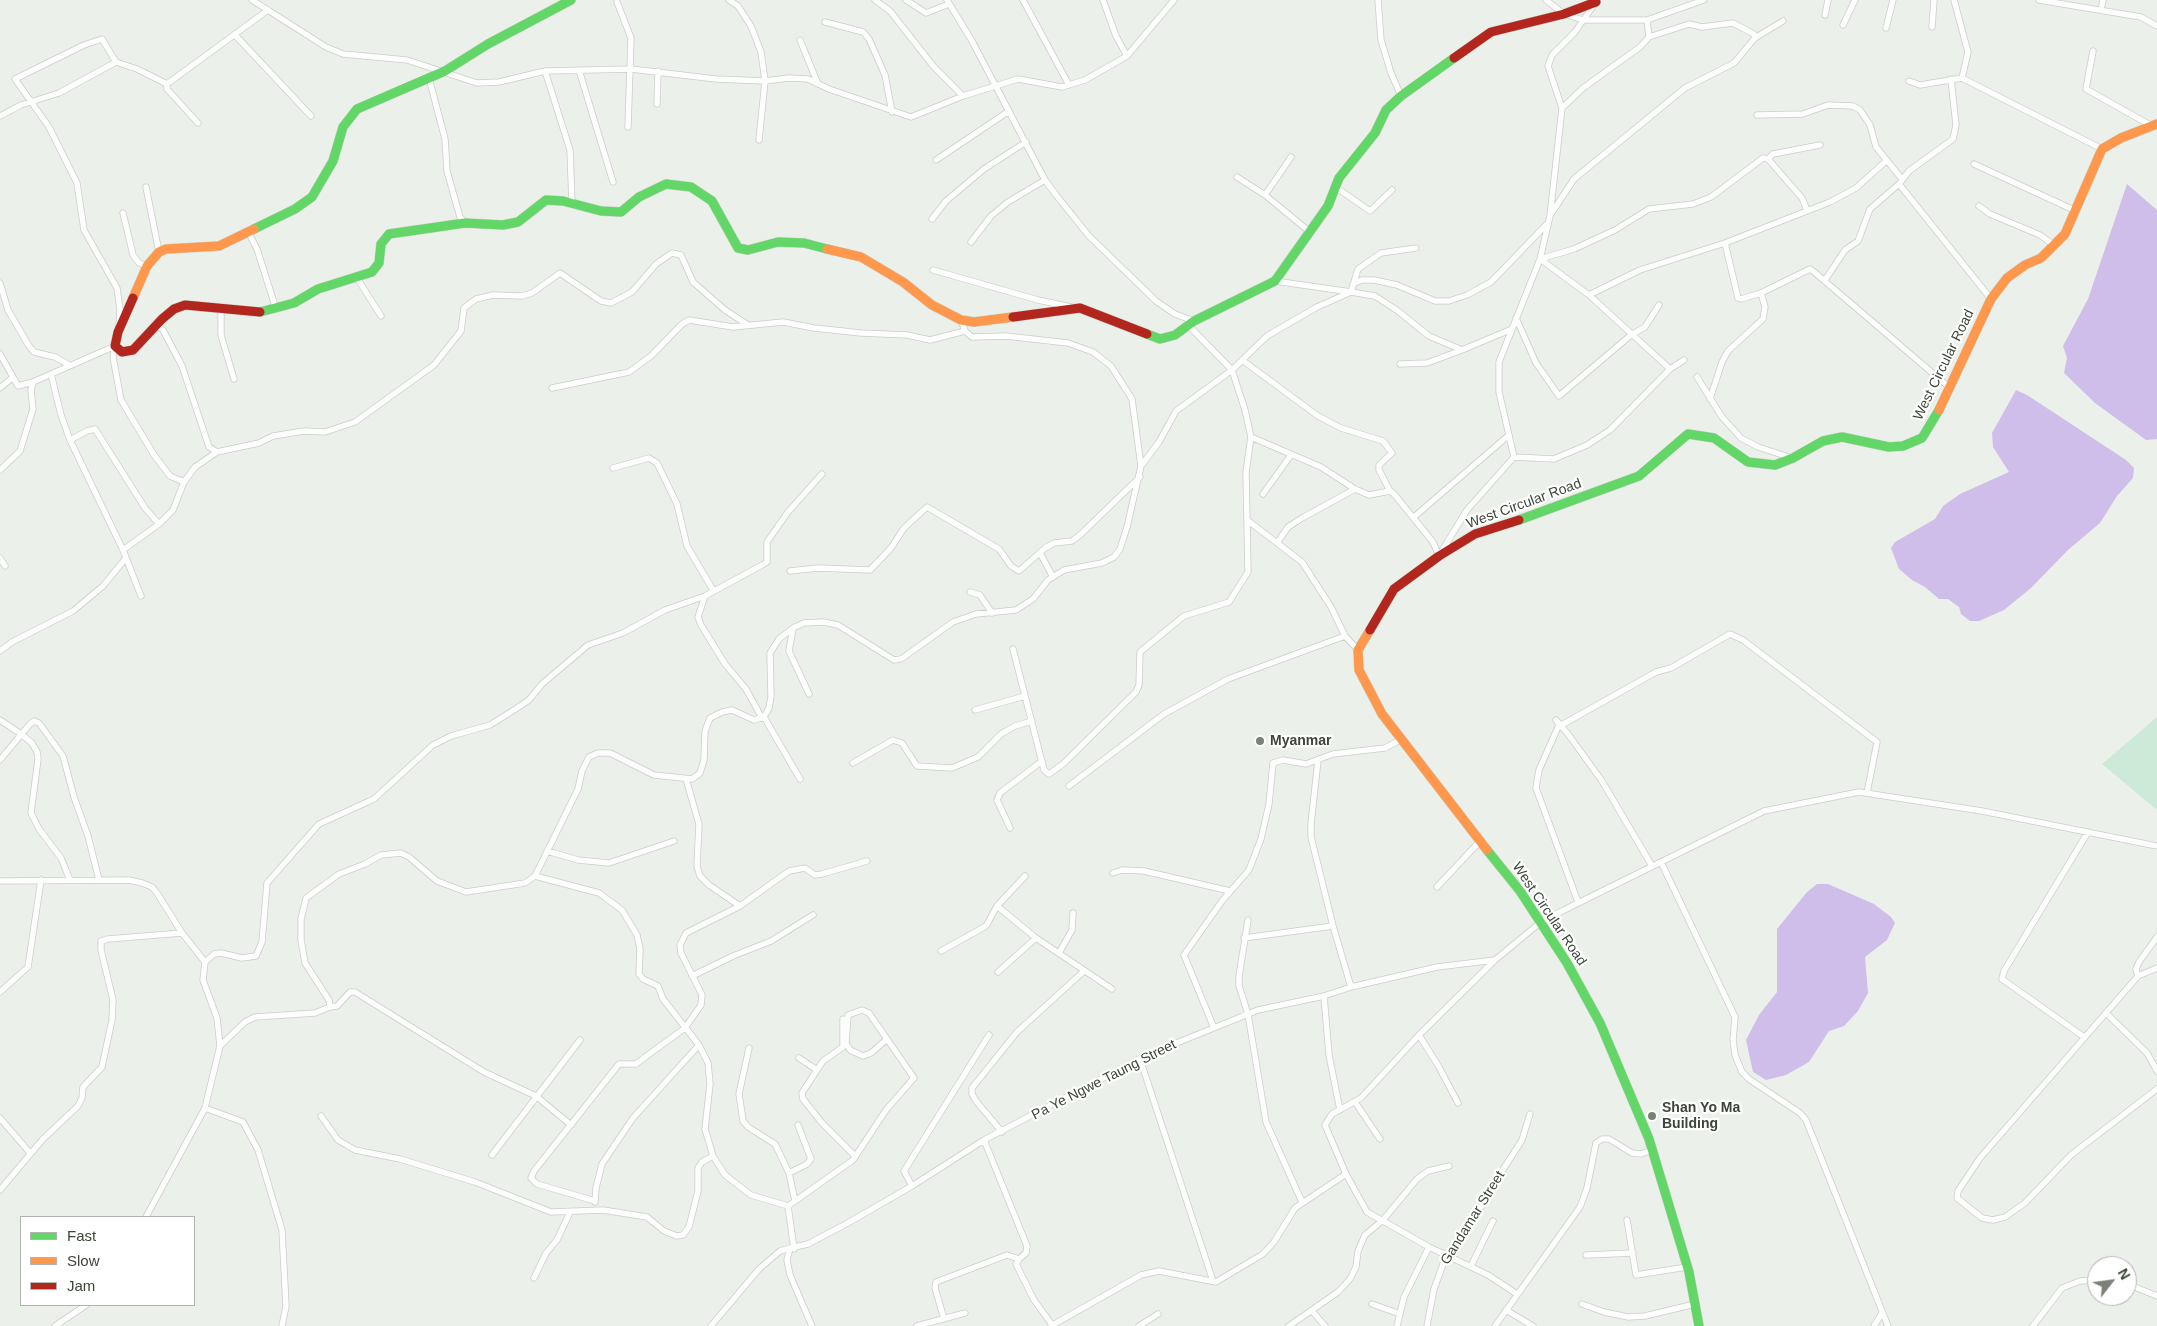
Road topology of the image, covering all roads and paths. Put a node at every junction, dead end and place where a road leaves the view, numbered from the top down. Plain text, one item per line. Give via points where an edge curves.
1 (252, 0) edge
2 (570, 0) edge
3 (729, 0) edge
4 (875, 0) edge
5 (906, 0) edge
6 (1023, 0) edge
7 (1102, 0) edge
8 (1174, 0) edge
9 (1378, 0) edge
10 (1546, 0) edge
11 (1704, 0) edge
12 (1828, 0) edge
13 (1855, 0) edge
14 (1893, 0) edge
15 (1934, 0) edge
16 (1954, 0) edge
17 (2039, 0) edge
18 (2103, 0) edge
19 (1597, 1) edge
20 (2051, 1) edge
21 (617, 2) dead end
22 (948, 2) edge
23 (268, 10) junction
24 (2101, 10) junction
25 (1564, 14) junction
26 (1825, 15) dead end
27 (1583, 20) junction
28 (1647, 20) junction
29 (825, 22) dead end
30 (1783, 22) dead end
31 (1843, 25) dead end
32 (2157, 26) edge
33 (1932, 27) dead end
34 (1886, 28) dead end
35 (235, 35) junction
36 (1649, 37) junction
37 (1756, 38) junction
38 (800, 40) dead end
39 (2093, 51) dead end
40 (1127, 56) junction
41 (116, 62) junction
42 (631, 69) junction
43 (579, 70) junction
44 (446, 71) junction
45 (545, 71) junction
46 (658, 71) junction
47 (429, 78) junction
48 (1951, 78) junction
49 (1962, 78) junction
50 (766, 81) junction
51 (1909, 81) dead end
52 (167, 84) junction
53 (818, 84) junction
54 (1069, 85) junction
55 (997, 86) junction
56 (963, 96) junction
57 (1401, 96) junction
58 (33, 101) junction
59 (657, 104) dead end
60 (1562, 108) junction
61 (1009, 110) junction
62 (892, 112) junction
63 (1757, 114) dead end
64 (0, 116) edge
65 (311, 116) dead end
66 (198, 123) dead end
67 (2154, 125) edge
68 (628, 127) dead end
69 (759, 140) dead end
70 (1026, 142) junction
71 (1820, 145) dead end
72 (2102, 149) junction
73 (1291, 157) dead end
74 (1768, 159) junction
75 (936, 160) dead end
76 (1886, 161) junction
77 (1974, 164) dead end
78 (1237, 177) dead end
79 (1045, 180) junction
80 (1901, 181) junction
81 (613, 182) dead end
82 (1334, 186) junction
83 (146, 187) dead end
84 (1392, 190) dead end
85 (1265, 195) junction
86 (572, 204) junction
87 (1979, 206) dead end
88 (1807, 210) junction
89 (2076, 211) junction
90 (123, 212) dead end
91 (1550, 216) junction
92 (932, 219) dead end
93 (465, 223) junction
94 (1548, 224) junction
95 (248, 232) junction
96 (1310, 232) junction
97 (971, 242) dead end
98 (1725, 243) junction
99 (2056, 246) junction
100 (1416, 248) dead end
101 (159, 252) junction
102 (1540, 259) junction
103 (147, 266) junction
104 (933, 270) dead end
105 (357, 278) junction
106 (1824, 280) junction
107 (1275, 282) junction
108 (0, 283) edge
109 (1353, 284) junction
110 (1351, 292) junction
111 (1761, 293) junction
112 (1589, 295) junction
113 (1991, 299) junction
114 (1659, 305) dead end
115 (221, 308) junction
116 (1080, 308) junction
117 (276, 309) junction
118 (381, 316) dead end
119 (1516, 318) junction
120 (961, 320) junction
121 (1191, 324) junction
122 (157, 325) junction
123 (748, 325) junction
124 (1512, 329) junction
125 (118, 332) junction
126 (965, 332) junction
127 (1631, 335) junction
128 (115, 346) junction
129 (1462, 350) junction
130 (0, 354) edge
131 (1242, 360) junction
132 (1684, 360) dead end
133 (1400, 364) dead end
134 (68, 365) junction
135 (1670, 369) junction
136 (1232, 370) junction
137 (51, 374) junction
138 (1697, 377) dead end
139 (12, 378) junction
140 (234, 379) dead end
141 (34, 382) junction
142 (0, 388) edge
143 (552, 388) dead end
144 (1950, 388) junction
145 (1710, 399) junction
146 (1509, 435) junction
147 (1251, 437) junction
148 (70, 440) junction
149 (216, 452) junction
150 (1291, 455) junction
151 (1514, 457) junction
152 (1793, 458) junction
153 (1141, 466) junction
154 (613, 468) dead end
155 (0, 470) edge
156 (822, 474) dead end
157 (1140, 477) junction
158 (184, 482) junction
159 (1355, 489) junction
160 (1390, 492) junction
161 (1263, 494) dead end
162 (1414, 517) junction
163 (1246, 520) junction
164 (159, 524) junction
165 (1277, 543) junction
166 (123, 550) junction
167 (1040, 553) junction
168 (1439, 556) junction
169 (0, 558) edge
170 (126, 558) junction
171 (5, 566) dead end
172 (790, 571) dead end
173 (1053, 577) junction
174 (713, 590) junction
175 (970, 592) dead end
176 (141, 596) dead end
177 (705, 596) junction
178 (992, 613) junction
179 (793, 628) junction
180 (1346, 636) junction
181 (1013, 649) dead end
182 (1358, 650) junction
183 (0, 651) edge
184 (809, 694) dead end
185 (1025, 696) junction
186 (975, 710) dead end
187 (763, 717) junction
188 (0, 720) edge
189 (1032, 721) junction
190 (1558, 722) junction
191 (22, 734) junction
192 (1400, 740) junction
193 (0, 760) edge
194 (1318, 760) junction
195 (1042, 761) junction
196 (853, 763) dead end
197 (686, 779) junction
198 (800, 779) dead end
199 (1069, 786) dead end
200 (1867, 793) junction
201 (1010, 828) dead end
202 (2088, 832) junction
203 (1481, 840) junction
204 (674, 841) dead end
205 (2157, 846) edge
206 (547, 851) junction
207 (867, 861) dead end
208 (1661, 862) junction
209 (1652, 866) junction
210 (1113, 873) dead end
211 (535, 876) junction
212 (1025, 876) dead end
213 (0, 880) edge
214 (41, 880) junction
215 (70, 880) junction
216 (99, 880) junction
217 (1437, 887) dead end
218 (1230, 891) junction
219 (1578, 902) junction
220 (740, 906) junction
221 (997, 906) junction
222 (1073, 913) dead end
223 (813, 915) dead end
224 (1248, 920) dead end
225 (1541, 922) junction
226 (1333, 926) junction
227 (182, 933) junction
228 (2157, 937) edge
229 (1036, 938) junction
230 (1244, 938) junction
231 (941, 951) dead end
232 (1059, 953) junction
233 (1494, 960) junction
234 (205, 962) junction
235 (2157, 968) edge
236 (1084, 970) junction
237 (998, 972) dead end
238 (692, 976) junction
239 (2138, 976) junction
240 (1351, 987) junction
241 (1112, 989) dead end
242 (0, 992) edge
243 (1324, 996) junction
244 (330, 1007) junction
245 (2106, 1013) junction
246 (1248, 1014) junction
247 (843, 1019) dead end
248 (685, 1028) junction
249 (1214, 1028) junction
250 (989, 1035) dead end
251 (1419, 1035) junction
252 (2084, 1037) junction
253 (887, 1039) junction
254 (580, 1040) dead end
255 (699, 1045) junction
256 (220, 1046) junction
257 (749, 1048) dead end
258 (799, 1058) dead end
259 (1140, 1059) junction
260 (817, 1070) junction
261 (2157, 1071) edge
262 (2157, 1090) edge
263 (536, 1096) junction
264 (1355, 1102) junction
265 (1458, 1103) dead end
266 (205, 1108) junction
267 (1340, 1110) junction
268 (1530, 1114) dead end
269 (321, 1116) dead end
270 (0, 1118) edge
271 (571, 1125) junction
272 (798, 1125) dead end
273 (1002, 1132) junction
274 (1380, 1138) dead end
275 (984, 1140) junction
276 (1652, 1150) junction
277 (30, 1153) junction
278 (492, 1156) dead end
279 (713, 1156) junction
280 (856, 1156) junction
281 (1449, 1166) dead end
282 (789, 1173) junction
283 (1346, 1174) junction
284 (912, 1186) junction
285 (0, 1190) edge
286 (595, 1201) junction
287 (795, 1201) junction
288 (1302, 1202) junction
289 (788, 1206) junction
290 (595, 1209) junction
291 (570, 1212) junction
292 (147, 1216) edge
293 (1383, 1220) junction
294 (1627, 1220) dead end
295 (1493, 1221) dead end
296 (1429, 1247) junction
297 (792, 1249) junction
298 (1633, 1254) junction
299 (1586, 1255) dead end
300 (1446, 1256) junction
301 (1018, 1259) junction
302 (1471, 1266) junction
303 (1687, 1267) junction
304 (534, 1278) dead end
305 (1213, 1281) junction
306 (2087, 1281) edge
307 (2137, 1288) edge
308 (1518, 1294) junction
309 (2157, 1296) edge
310 (1372, 1304) dead end
311 (1582, 1304) dead end
312 (1695, 1304) junction
313 (85, 1306) edge
314 (1312, 1310) junction
315 (1506, 1310) junction
316 (965, 1313) dead end
317 (1882, 1313) junction
318 (1158, 1314) dead end
319 (1400, 1314) junction
320 (944, 1319) junction
321 (55, 1326) edge
322 (282, 1326) edge
323 (711, 1326) edge
324 (812, 1326) edge
325 (918, 1326) edge
326 (1052, 1326) edge
327 (1140, 1326) edge
328 (1289, 1326) edge
329 (1325, 1326) edge
330 (1397, 1326) edge
331 (1427, 1326) edge
332 (1495, 1326) edge
333 (1533, 1326) edge
334 (1699, 1326) edge
335 (1874, 1326) edge
336 (1888, 1326) edge
337 (2033, 1326) edge

1 - 23 street
2 - 44 street via 488,44
3 - 50 street via 738,6 750,26 761,52
4 - 56 street via 890,11 934,67
5 - 22 street via 926,13
6 - 54 street
7 - 40 street
8 - 40 street
9 - 57 street via 1381,40
10 - 25 street
11 - 28 street
12 - 26 street
13 - 31 street
14 - 34 street
15 - 33 street
16 - 49 street via 1968,52
17 - 20 street
18 - 24 street
19 - 25 street
19 - 27 street
20 - 24 street
21 - 42 street via 631,38
22 - 55 street
23 - 35 street
23 - 44 street via 326,47 343,54 407,60
24 - 32 street via 2141,17
25 - 27 street
25 - 57 street via 1491,32
27 - 28 street
27 - 60 street via 1552,55 1548,66
28 - 36 street
29 - 62 street via 863,32 869,39 885,75
30 - 37 street
35 - 52 street
35 - 65 street
36 - 37 street via 1689,24 1733,24
36 - 60 street
37 - 91 street via 1738,59 1684,88 1574,179
38 - 53 street
39 - 67 street via 2086,89
40 - 54 street via 1085,80
41 - 52 street
41 - 58 street via 59,93
41 - 58 street via 102,39 84,45 16,79
42 - 43 street
42 - 46 street
42 - 68 street
43 - 45 street
43 - 81 street
44 - 45 street via 477,83 499,82
44 - 47 street
45 - 86 street via 570,150
46 - 50 street via 716,79
46 - 59 street
47 - 93 street via 445,139 447,170 460,217
47 - 95 street via 357,109 343,127 333,161 312,197
48 - 49 street
48 - 51 street via 1920,85
48 - 80 street via 1956,125 1953,139 1909,171
49 - 72 street
50 - 53 street via 808,79
50 - 69 street
52 - 66 street via 167,89
53 - 62 street
54 - 55 street via 1062,87 1018,79
55 - 56 street
55 - 61 street
56 - 62 street via 910,117
57 - 82 street via 1386,110 1375,133
58 - 64 street
58 - 125 street via 77,183 84,230 116,288 120,310
60 - 91 street
61 - 70 street
61 - 75 street
63 - 76 street via 1803,114 1828,105 1853,106 1865,118 1876,147
67 - 72 street
70 - 79 street
70 - 92 street via 984,169 946,201
71 - 74 street via 1774,154
72 - 89 street, West Circular Road
73 - 85 street
74 - 88 street via 1802,198
74 - 102 street via 1760,159 1710,197 1692,204 1648,209 1615,230 1574,249
76 - 80 street
76 - 88 street via 1856,188
77 - 89 street
78 - 85 street
79 - 97 street via 991,216
79 - 121 street via 1089,236 1156,301
80 - 106 street via 1870,209 1858,241 1846,250
80 - 113 street
82 - 84 street via 1370,211
82 - 96 street via 1328,206
83 - 101 street
85 - 96 street
86 - 93 street via 546,200 518,222 503,225
86 - 120 street via 601,212 621,212 639,197 666,184 691,187 712,201 738,248 748,250 778,242 804,242 861,257
87 - 99 street via 1990,214 2040,234
88 - 98 street
89 - 99 street, West Circular Road
90 - 103 street via 133,255 139,263
91 - 94 street
93 - 105 street via 389,234 381,244 379,263 372,272
94 - 102 street
94 - 109 street via 1491,282 1449,301 1435,301 1397,285 1374,280
95 - 101 street via 219,246
95 - 117 street via 257,249
96 - 107 street
98 - 111 street via 1738,298
98 - 112 street via 1640,270
99 - 113 street, West Circular Road via 2007,278
100 - 109 street via 1381,253 1358,268
101 - 103 street
102 - 112 street
102 - 119 street
103 - 125 street
104 - 116 street via 1038,300
105 - 117 street via 318,289
105 - 118 street
106 - 111 street via 1810,269
106 - 144 street
107 - 110 street
107 - 121 street
108 - 134 street via 8,310 29,346 34,352 55,356
109 - 110 street
110 - 129 street via 1375,296 1429,336
110 - 131 street via 1316,307 1267,336
111 - 145 street via 1765,307 1763,319 1728,351
112 - 127 street
113 - 144 street, West Circular Road
114 - 127 street via 1649,323
115 - 117 street via 264,312
115 - 122 street via 185,305 174,309
115 - 140 street via 221,335
116 - 120 street via 974,322
116 - 121 street via 1160,339 1175,335
119 - 124 street
119 - 127 street via 1536,364 1557,395 1566,392
120 - 126 street
121 - 136 street
122 - 128 street via 133,350 122,352
122 - 149 street via 163,330 182,366 210,447
123 - 126 street via 783,322 930,340
123 - 143 street via 733,327 689,320 629,372
123 - 149 street via 693,282 682,256 672,253 664,257 632,292 611,303 601,301 560,273 532,293 476,299 464,308 461,331 434,365 355,422 325,432 304,431 273,436 260,443
124 - 129 street
124 - 146 street via 1499,362 1499,392
125 - 128 street
126 - 153 street via 972,337 1006,336 1068,343 1093,352 1111,366 1132,399
127 - 135 street
128 - 134 street
128 - 158 street via 113,357 121,400 170,476
129 - 133 street via 1427,363
130 - 139 street
131 - 136 street
131 - 160 street via 1318,416 1341,428 1383,441 1392,454 1379,465 1379,470
132 - 135 street
134 - 137 street
135 - 151 street via 1610,430 1587,445 1554,459
136 - 147 street
136 - 153 street via 1176,411
137 - 141 street
137 - 148 street
138 - 145 street
139 - 141 street via 18,386
139 - 142 street
141 - 155 street via 31,390 33,409 20,451
144 - 152 street, West Circular Road via 1922,438 1889,448 1842,437 1823,441
145 - 152 street via 1741,438
146 - 151 street
146 - 162 street
147 - 150 street
147 - 163 street via 1246,472
148 - 164 street via 95,429 145,508
148 - 166 street
149 - 158 street via 195,466
150 - 159 street via 1321,467
150 - 161 street
151 - 168 street via 1467,510
152 - 168 street, West Circular Road via 1775,465 1748,462 1714,438 1688,434 1639,476 1533,516 1500,524 1475,534
153 - 157 street
154 - 174 street via 649,458 657,463 677,504 687,546
156 - 174 street via 766,542 767,562
157 - 167 street via 1080,535 1072,541 1054,543
157 - 173 street via 1117,553 1102,563 1064,570
158 - 164 street via 174,510
159 - 160 street via 1369,495
159 - 165 street via 1288,527
160 - 162 street
162 - 168 street via 1433,542
163 - 165 street
163 - 195 street via 1248,572 1229,602 1184,616 1162,632 1140,652 1136,692 1052,773 1044,770
164 - 166 street
165 - 180 street via 1302,562
166 - 170 street
167 - 172 street via 1022,569 1015,570 999,549 927,507 904,528 870,570 818,568
167 - 173 street
168 - 182 street, West Circular Road via 1394,589
169 - 171 street
170 - 176 street
170 - 183 street via 103,586 73,610
173 - 178 street via 1033,599 1016,610
174 - 177 street
175 - 178 street via 980,596
177 - 187 street via 698,617 701,625
177 - 234 street via 665,610 624,633 588,645 514,710 490,724 450,736 433,745 374,799 319,824 266,883 262,942 256,956 242,958 221,953 214,954
178 - 179 street via 976,614 952,622 908,656 894,660 838,625 804,623
179 - 184 street via 789,651
179 - 187 street via 779,639 770,653 770,708
180 - 182 street
180 - 199 street via 1228,679 1164,714
181 - 185 street
182 - 192 street, West Circular Road via 1363,677
185 - 186 street
185 - 189 street
187 - 197 street via 754,720 732,710 710,718 705,730 700,774
187 - 198 street
188 - 191 street
189 - 195 street
189 - 196 street via 1001,734 978,758 952,768 917,766 902,743 893,740
190 - 200 street via 1656,672 1671,668 1730,634 1877,742
190 - 209 street via 1602,781
190 - 219 street via 1539,770 1536,788
191 - 193 street
191 - 215 street via 32,743 38,759 30,813 61,858
191 - 216 street via 34,721 39,722 63,756
192 - 194 street via 1385,748 1342,753
192 - 203 street, West Circular Road
194 - 218 street via 1306,764 1283,760 1273,763 1261,840 1249,870
194 - 226 street via 1312,837
195 - 201 street via 1000,793 997,800
197 - 206 street via 654,775 610,753 589,757 578,789
197 - 220 street via 699,824 697,866 700,876
200 - 202 street
200 - 208 street via 1764,811
202 - 205 street
202 - 252 street via 2002,979
203 - 217 street
203 - 225 street, West Circular Road
204 - 206 street via 609,863 578,860
206 - 211 street
207 - 220 street via 815,875 805,868 798,868
208 - 209 street
208 - 317 street via 1735,1017 1733,1040 1742,1072 1806,1120
209 - 219 street
210 - 218 street via 1132,870
211 - 244 street via 524,883 466,892 437,881 401,853 381,855 339,874 306,898 301,919 305,963 329,1000
211 - 248 street via 599,894 622,910 637,935 639,974 658,986 663,999
212 - 221 street
213 - 214 street
214 - 215 street
214 - 242 street via 28,967
215 - 216 street
216 - 227 street via 129,880 152,886
218 - 249 street via 1184,955
219 - 225 street
220 - 238 street via 682,938 682,953
221 - 229 street
221 - 231 street via 986,926
222 - 232 street via 1072,930
223 - 238 street via 771,942
224 - 230 street
225 - 233 street
225 - 276 street, West Circular Road via 1600,1023
226 - 230 street
226 - 240 street
227 - 234 street
227 - 277 street via 101,941 112,1000 112,1020 102,1067 83,1087 78,1106
228 - 239 street via 2139,962
229 - 232 street
229 - 237 street
230 - 246 street via 1239,986
232 - 236 street
233 - 240 street, Pa Ye Ngwe Taung Street via 1437,967
233 - 251 street
234 - 256 street via 203,980 217,1018
235 - 239 street
236 - 241 street
236 - 273 street via 1017,1032 972,1088 972,1094
238 - 248 street via 703,1000
239 - 245 street
240 - 243 street, Pa Ye Ngwe Taung Street
243 - 246 street, Pa Ye Ngwe Taung Street
243 - 267 street via 1329,1055
244 - 256 street via 314,1013 254,1017
244 - 263 street via 337,1006 350,992 356,992 484,1072
245 - 252 street
245 - 261 street via 2146,1053
246 - 249 street, Pa Ye Ngwe Taung Street
246 - 288 street via 1266,1122
247 - 260 street via 843,1047 823,1060
248 - 255 street
248 - 271 street via 636,1064 619,1064
249 - 259 street, Pa Ye Ngwe Taung Street
250 - 284 street via 904,1172
251 - 264 street
251 - 265 street
252 - 262 street via 1980,1158 1958,1191 1957,1198 1982,1218 2004,1217 2025,1203 2071,1155
253 - 253 street via 869,1013 862,1010 848,1015 846,1043 854,1053 863,1056 871,1053
253 - 280 street via 914,1078 886,1110
254 - 263 street
255 - 279 street via 708,1063 710,1084 705,1129
255 - 286 street via 633,1118 602,1164
256 - 266 street
257 - 282 street via 739,1094 743,1121 748,1128 775,1144
258 - 260 street
259 - 273 street, Pa Ye Ngwe Taung Street
259 - 305 street
260 - 280 street via 802,1093 803,1099
263 - 271 street
263 - 278 street
264 - 267 street
264 - 274 street
266 - 292 street
266 - 322 street via 243,1122 258,1150 282,1230 286,1306
267 - 283 street via 1332,1114 1325,1125
268 - 300 street, Gandamar Street via 1522,1140 1491,1193
269 - 291 street via 338,1140 354,1150 400,1159 475,1182 551,1212
270 - 277 street
271 - 286 street via 531,1178 537,1184
272 - 282 street via 811,1159 808,1164
273 - 275 street, Pa Ye Ngwe Taung Street
275 - 284 street, Pa Ye Ngwe Taung Street
275 - 301 street via 1027,1246 1026,1253
276 - 303 street, West Circular Road
276 - 308 street via 1632,1153 1609,1140 1602,1139 1596,1143 1580,1207
277 - 285 street
279 - 289 street via 725,1174 751,1195
279 - 290 street via 698,1168 698,1191 689,1227 683,1235 664,1231 647,1217
280 - 287 street
281 - 293 street via 1423,1174
282 - 287 street
283 - 288 street
283 - 293 street via 1363,1207
284 - 297 street, Pa Ye Ngwe Taung Street via 808,1244
286 - 290 street
287 - 289 street
288 - 305 street via 1263,1254
289 - 297 street
290 - 291 street
291 - 304 street
293 - 296 street
293 - 314 street via 1361,1241 1350,1279
294 - 298 street
295 - 302 street
296 - 300 street
296 - 319 street via 1404,1297
297 - 323 street, Pa Ye Ngwe Taung Street via 780,1251 759,1269
297 - 324 street via 787,1260 790,1276
298 - 299 street
298 - 303 street via 1636,1275
300 - 302 street
300 - 331 street, Gandamar Street via 1434,1289
301 - 320 street via 1007,1254 936,1282
301 - 326 street via 1016,1264 1023,1279
302 - 308 street
303 - 312 street, West Circular Road
305 - 326 street via 1159,1271 1141,1275
306 - 337 street via 2062,1288
307 - 309 street
308 - 315 street
310 - 319 street
311 - 312 street via 1628,1317
312 - 334 street, West Circular Road
313 - 321 street
314 - 328 street
314 - 329 street
315 - 332 street
315 - 333 street
316 - 320 street
317 - 335 street
317 - 336 street
318 - 327 street
319 - 330 street
320 - 325 street

